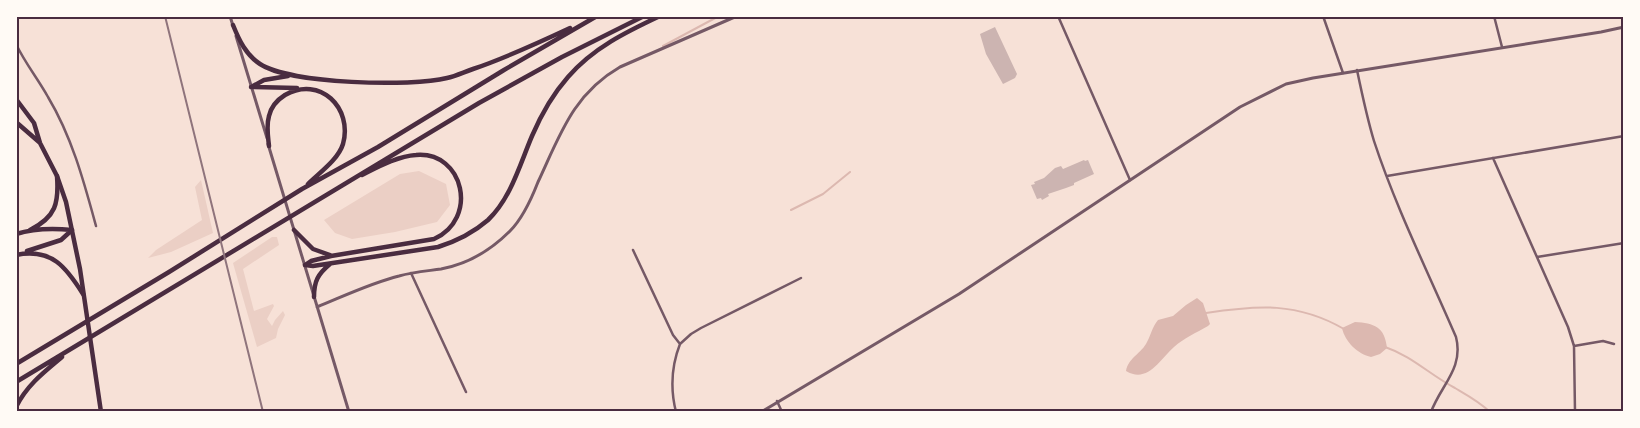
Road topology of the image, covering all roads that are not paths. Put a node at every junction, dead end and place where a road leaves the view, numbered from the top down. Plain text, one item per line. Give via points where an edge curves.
1 (230, 16) edge
2 (597, 16) edge
3 (644, 16) edge
4 (660, 16) edge
5 (737, 16) edge
6 (1058, 16) edge
7 (1323, 16) edge
8 (1494, 16) edge
9 (233, 25) junction
10 (1624, 27) edge
11 (16, 44) edge
12 (1502, 47) junction
13 (1357, 70) junction
14 (1343, 73) junction
15 (294, 75) junction
16 (251, 87) junction
17 (302, 88) junction
18 (16, 99) edge
19 (16, 122) edge
20 (1624, 136) edge
21 (40, 143) junction
22 (269, 146) junction
23 (1493, 158) junction
24 (57, 176) junction
25 (1387, 176) junction
26 (1130, 180) junction
27 (302, 189) junction
28 (327, 193) junction
29 (96, 226) dead end
30 (30, 230) junction
31 (72, 230) junction
32 (294, 230) junction
33 (16, 234) edge
34 (1624, 243) edge
35 (633, 250) dead end
36 (16, 255) edge
37 (332, 256) junction
38 (1537, 257) junction
39 (330, 264) junction
40 (305, 265) junction
41 (412, 274) junction
42 (801, 278) dead end
43 (84, 294) junction
44 (314, 296) junction
45 (317, 307) junction
46 (680, 344) junction
47 (1614, 344) dead end
48 (1574, 346) junction
49 (73, 348) junction
50 (17, 363) edge
51 (16, 382) edge
52 (466, 392) dead end
53 (778, 402) junction
54 (16, 407) edge
55 (101, 412) edge
56 (349, 412) edge
57 (676, 412) edge
58 (761, 412) edge
59 (782, 412) edge
60 (1432, 412) edge
61 (1575, 412) edge

1 - 9 street
2 - 15 highway via 497,61 447,78 361,82
2 - 27 highway
3 - 28 highway via 479,103
4 - 39 highway via 592,54 568,77 548,104 502,203 474,231 438,247
5 - 41 street via 604,76 577,104 526,208 509,232 467,262
6 - 26 street
7 - 14 street
8 - 12 street
9 - 15 highway via 248,54 261,65
9 - 16 street
10 - 12 street
11 - 29 street via 62,125 80,168
12 - 13 street
13 - 14 street
13 - 25 street via 1372,133
14 - 26 street via 1286,84 1262,95
15 - 16 highway via 264,80
16 - 17 highway
16 - 22 street
17 - 22 highway via 280,98 273,106 267,131
17 - 27 highway via 326,94 342,116 345,131 342,146 334,158
18 - 21 highway via 34,123
19 - 21 highway
20 - 23 street
21 - 24 highway
22 - 32 street
23 - 25 street
23 - 38 street
24 - 30 highway via 56,206 41,224
24 - 31 highway
25 - 60 street via 1456,337 1458,358
26 - 53 street via 959,294
27 - 50 highway
28 - 37 highway via 396,160 417,155 444,163 454,173 462,200 459,214 441,236
28 - 49 highway
30 - 31 highway
30 - 33 highway
31 - 36 highway via 61,240
31 - 43 highway
32 - 37 highway via 313,249
32 - 40 street
34 - 38 street
35 - 46 street
36 - 43 highway via 42,254 56,260 68,270
37 - 40 highway
38 - 48 street
39 - 40 highway
39 - 44 highway via 319,273
40 - 44 street
41 - 45 street via 365,287
41 - 52 street
42 - 46 street via 701,328
43 - 55 highway
44 - 45 street
45 - 56 street
46 - 57 street via 672,375
47 - 48 street via 1603,341
48 - 61 street
49 - 51 highway
49 - 54 highway via 34,381
53 - 58 street
53 - 59 street

